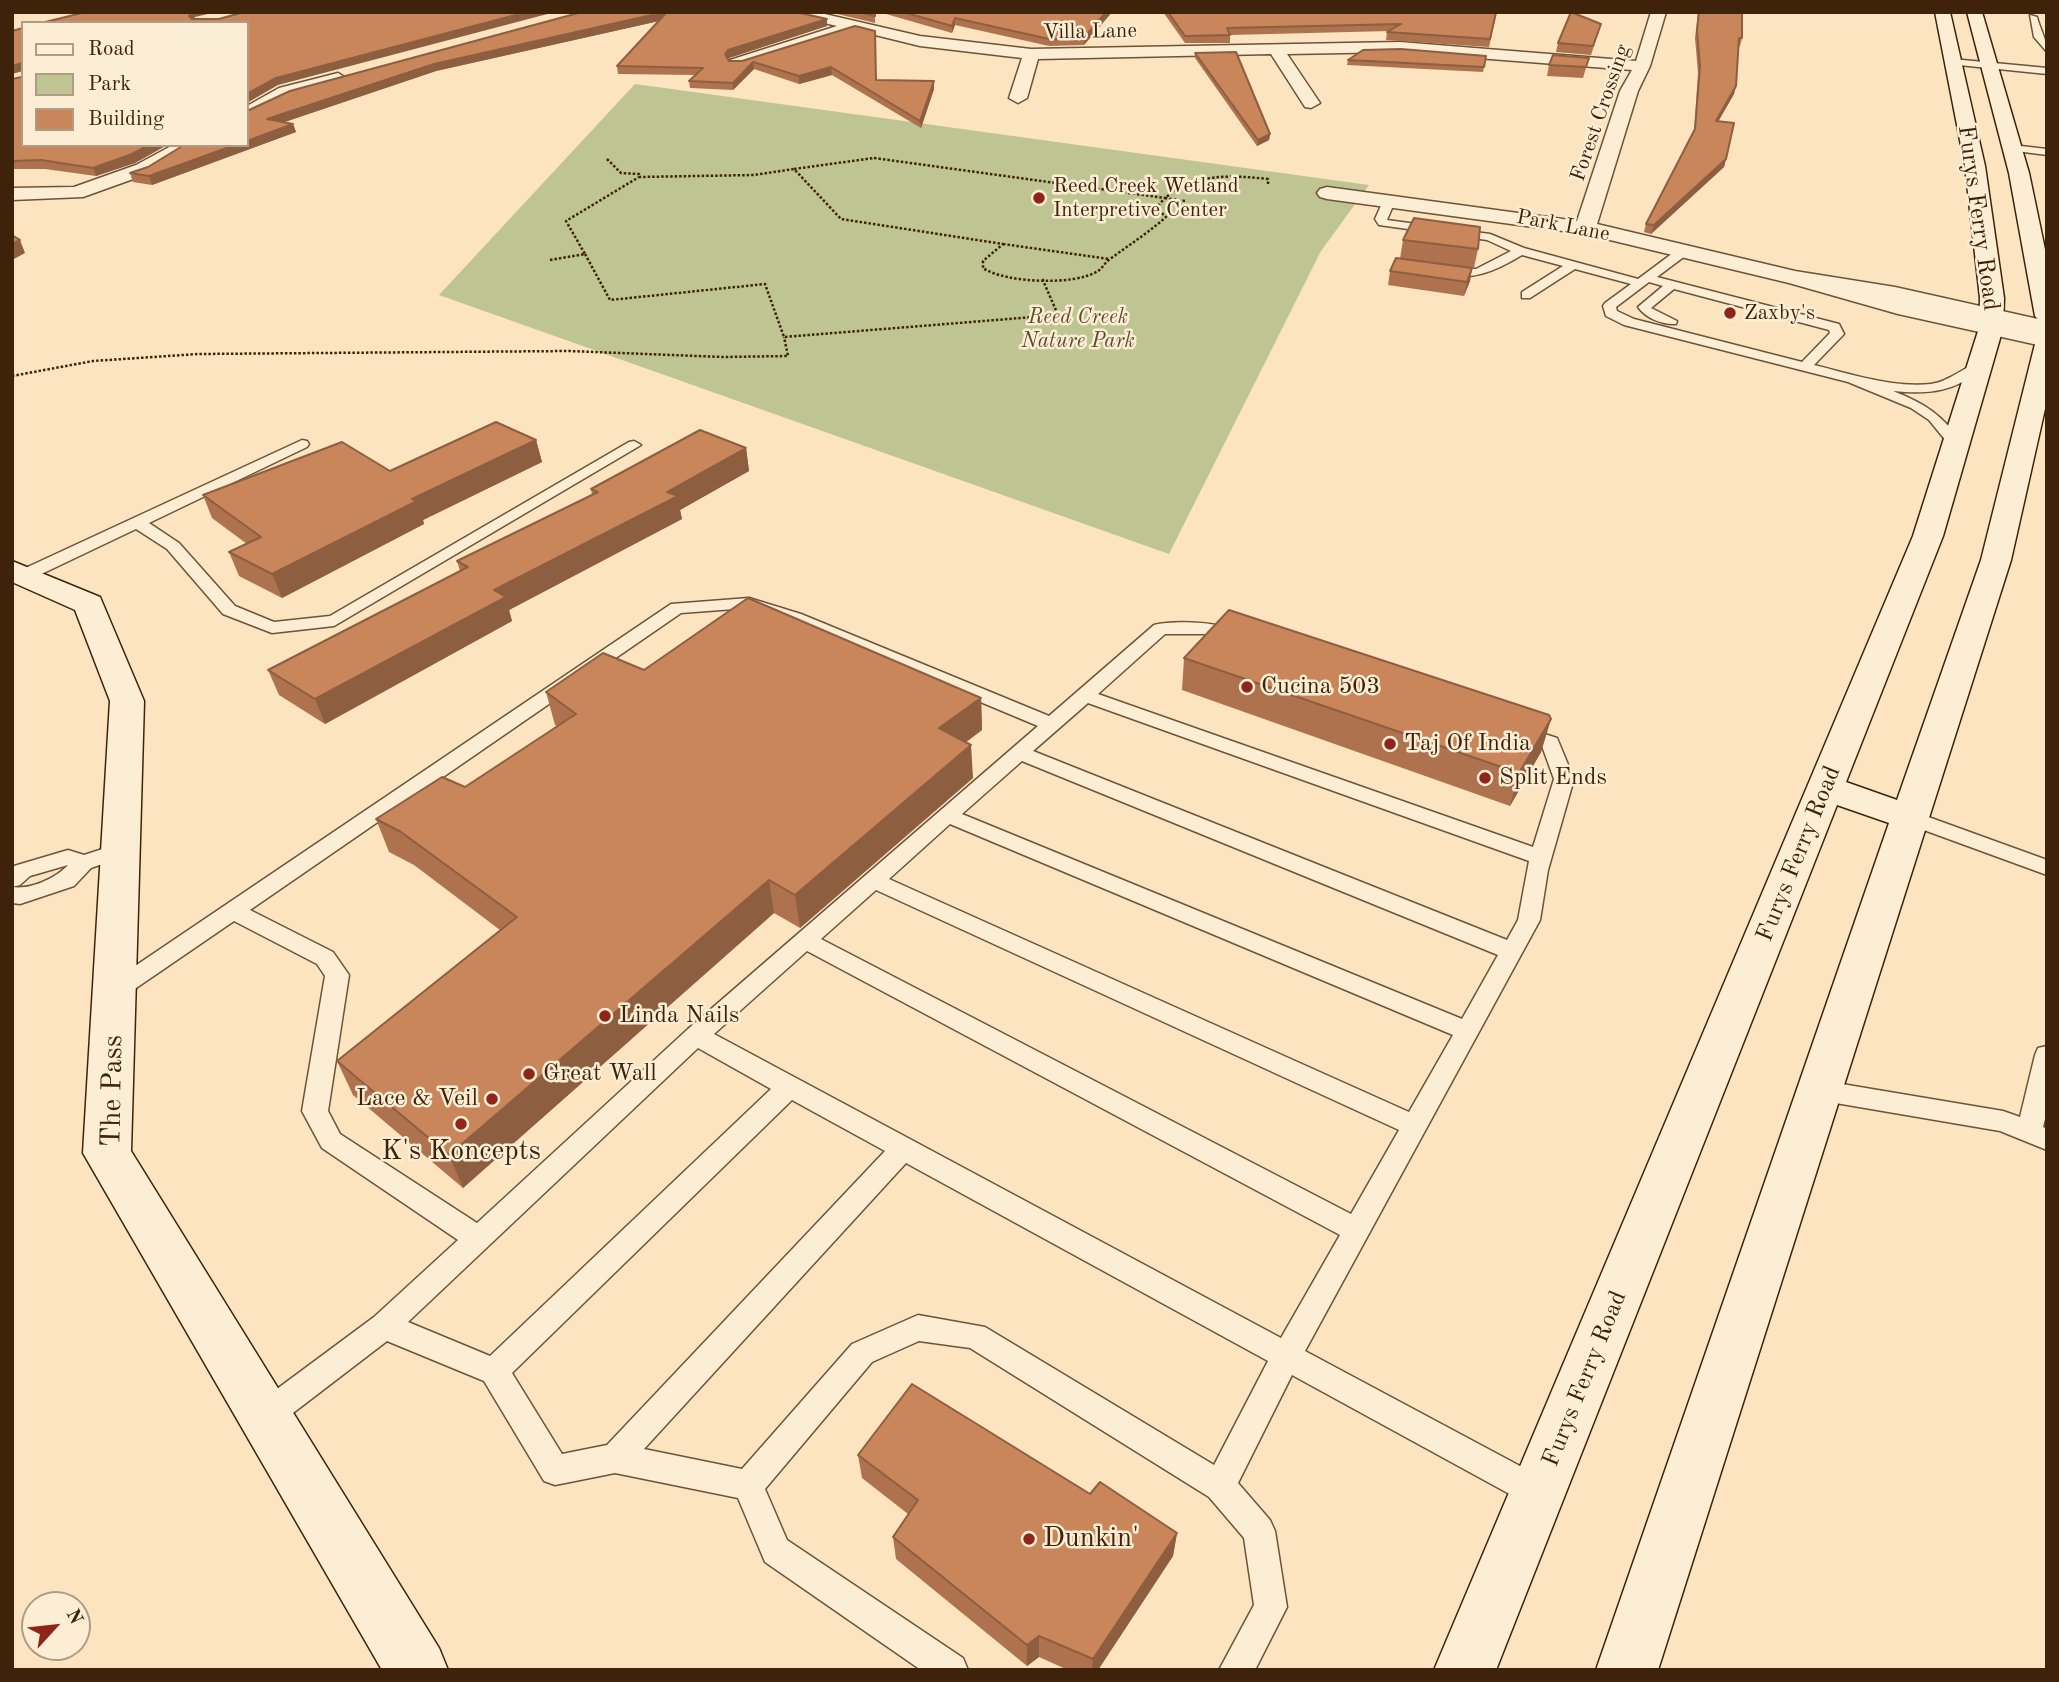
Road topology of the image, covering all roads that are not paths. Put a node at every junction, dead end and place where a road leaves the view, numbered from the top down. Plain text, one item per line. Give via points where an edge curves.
1 (795, 12) edge
2 (1659, 12) edge
3 (1942, 12) edge
4 (1974, 12) edge
5 (2032, 15) edge
6 (2047, 23) edge
7 (855, 26) junction
8 (1276, 49) junction
9 (2047, 49) edge
10 (1031, 54) junction
11 (736, 63) edge
12 (1970, 64) junction
13 (1642, 66) junction
14 (2047, 71) edge
15 (350, 75) edge
16 (1018, 98) dead end
17 (1311, 103) dead end
18 (248, 112) edge
19 (183, 147) edge
20 (2012, 148) junction
21 (2047, 152) edge
22 (1327, 193) dead end
23 (12, 194) edge
24 (1389, 201) junction
25 (1585, 228) junction
26 (1520, 251) junction
27 (1681, 253) junction
28 (1573, 265) junction
29 (1436, 271) edge
30 (1644, 280) junction
31 (1673, 284) junction
32 (1526, 295) dead end
33 (2046, 302) edge
34 (1992, 321) junction
35 (2047, 328) edge
36 (2047, 342) edge
37 (1809, 362) junction
38 (1980, 365) junction
39 (1853, 379) junction
40 (302, 444) dead end
41 (1956, 444) junction
42 (634, 445) dead end
43 (137, 522) junction
44 (19, 573) edge
45 (1252, 642) edge
46 (1084, 695) junction
47 (1050, 724) junction
48 (1498, 724) edge
49 (1019, 752) junction
50 (1825, 788) junction
51 (947, 815) junction
52 (1909, 817) junction
53 (102, 856) junction
54 (1541, 857) junction
55 (2047, 868) edge
56 (12, 880) edge
57 (873, 880) junction
58 (12, 895) edge
59 (232, 911) junction
60 (805, 940) junction
61 (1512, 950) junction
62 (115, 991) junction
63 (1467, 1031) junction
64 (696, 1036) junction
65 (2047, 1055) edge
66 (789, 1087) junction
67 (1818, 1090) junction
68 (1414, 1126) junction
69 (2038, 1136) edge
70 (904, 1148) junction
71 (1356, 1230) junction
72 (478, 1238) junction
73 (384, 1325) junction
74 (1287, 1355) junction
75 (494, 1371) junction
76 (265, 1416) junction
77 (615, 1458) junction
78 (748, 1485) junction
79 (1220, 1486) junction
80 (1539, 1493) junction
81 (417, 1670) edge
82 (951, 1670) edge
83 (1236, 1670) edge
84 (1465, 1670) edge
85 (1627, 1670) edge

1 - 7 main road, Villa Lane
2 - 13 main road, Forest Crossing
3 - 12 main road, Furys Ferry Road
4 - 12 main road, Furys Ferry Road
5 - 6 lane
5 - 9 lane
7 - 10 main road, Villa Lane via 920,41
7 - 11 main road
8 - 10 main road, Villa Lane
8 - 13 main road, Villa Lane via 1440,48
8 - 17 main road
10 - 16 main road
12 - 14 lane
12 - 20 main road, Furys Ferry Road
12 - 34 main road, Furys Ferry Road via 1975,166
13 - 25 main road, Forest Crossing via 1629,91
15 - 18 main road via 285,92
19 - 23 main road via 143,169 76,193
20 - 21 lane
20 - 33 main road, Furys Ferry Road
22 - 24 main road, Park Lane
24 - 25 main road, Park Lane
24 - 26 lane via 1383,223 1490,237
25 - 27 main road, Park Lane
26 - 28 lane
26 - 29 lane via 1485,273
27 - 30 lane
27 - 34 main road, Park Lane via 1895,294
28 - 30 lane
28 - 32 lane
30 - 31 lane
30 - 37 lane via 1609,306 1611,313 1629,322
31 - 37 lane via 1644,307 1649,313
31 - 37 lane via 1834,327 1837,334
34 - 35 main road
34 - 36 main road
34 - 38 main road, Furys Ferry Road
36 - 52 main road via 1996,560
37 - 39 lane
38 - 39 lane via 1957,382 1936,387 1902,388
38 - 41 main road, Furys Ferry Road
39 - 41 lane via 1934,416
40 - 43 lane
41 - 50 main road, Furys Ferry Road via 1928,536
42 - 43 lane via 334,621 272,628 229,610 173,546
43 - 44 lane
44 - 53 main road, The Pass via 89,604 127,701
45 - 46 lane via 1213,629 1160,629
46 - 47 lane
46 - 54 lane
47 - 49 lane
47 - 59 lane via 749,603 677,608
48 - 54 lane via 1550,742 1564,779
49 - 51 lane
49 - 61 lane
50 - 52 main road
50 - 80 main road, Furys Ferry Road
51 - 57 lane
51 - 63 lane
52 - 55 lane
52 - 67 main road
53 - 56 lane via 68,857 22,871
53 - 58 lane via 66,881 20,897
53 - 62 main road, The Pass
54 - 61 lane via 1529,920
57 - 60 lane
57 - 68 lane
59 - 62 lane
59 - 72 lane via 326,958 337,975 315,1111 331,1141
60 - 64 lane
60 - 71 lane
61 - 63 lane
62 - 76 main road, The Pass via 107,1153
63 - 68 lane
64 - 66 lane
64 - 72 lane
65 - 69 lane
66 - 70 lane
66 - 75 lane
67 - 69 lane via 2003,1121
67 - 85 main road
68 - 71 lane
70 - 74 lane
70 - 77 lane
71 - 74 lane
72 - 73 lane
73 - 75 lane
73 - 76 lane
74 - 79 lane
74 - 80 lane
75 - 77 lane via 555,1470
76 - 81 main road, The Pass
77 - 78 lane
78 - 79 lane via 862,1353 918,1328 975,1336
78 - 82 lane via 776,1551
79 - 83 lane via 1259,1531 1271,1607
80 - 84 main road, Furys Ferry Road

